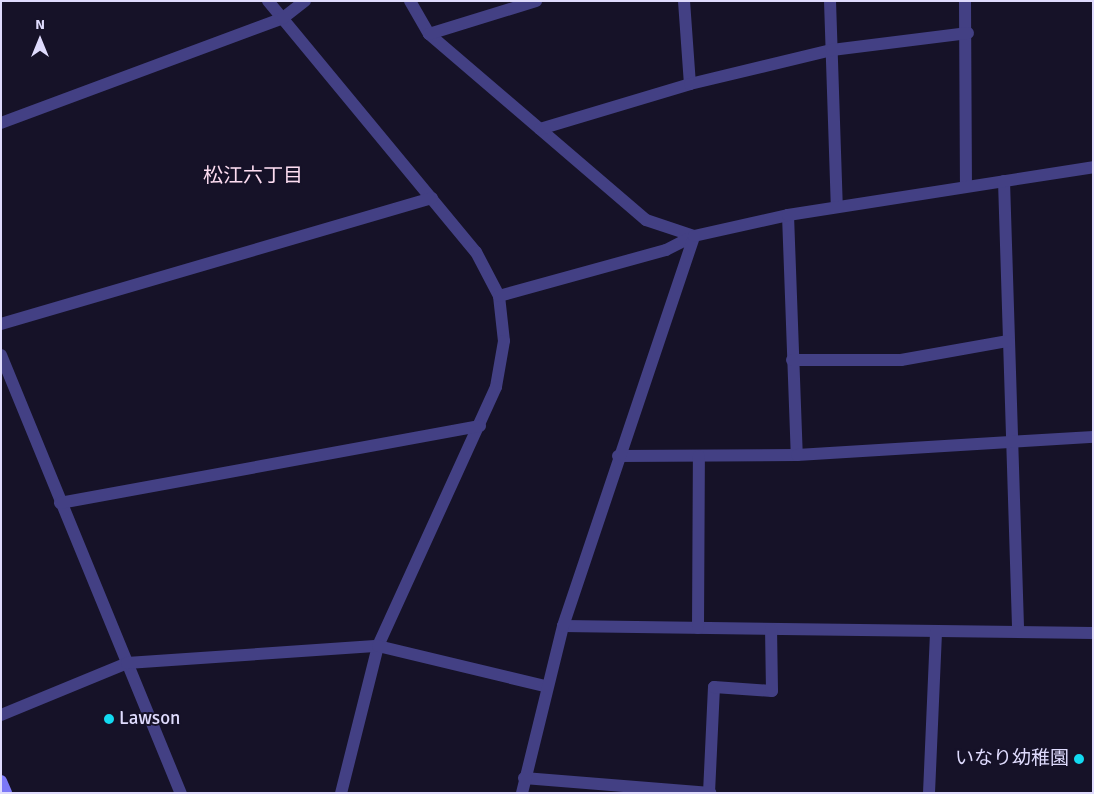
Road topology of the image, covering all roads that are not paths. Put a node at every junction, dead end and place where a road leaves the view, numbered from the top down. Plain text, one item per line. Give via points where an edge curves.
1 (268, 1) edge
2 (305, 1) edge
3 (410, 1) edge
4 (536, 1) edge
5 (684, 1) edge
6 (830, 1) edge
7 (965, 1) edge
8 (283, 18) junction
9 (968, 33) junction
10 (429, 34) junction
11 (832, 50) junction
12 (690, 84) junction
13 (1, 123) edge
14 (540, 129) junction
15 (1093, 167) edge
16 (1004, 181) junction
17 (966, 186) junction
18 (432, 198) junction
19 (837, 207) junction
20 (788, 215) junction
21 (694, 236) junction
22 (499, 296) junction
23 (1, 324) edge
24 (1008, 342) junction
25 (1, 355) edge
26 (792, 360) junction
27 (480, 426) junction
28 (1093, 437) edge
29 (1014, 442) junction
30 (797, 455) junction
31 (618, 456) junction
32 (699, 456) junction
33 (60, 503) junction
34 (563, 626) junction
35 (698, 628) junction
36 (771, 629) junction
37 (936, 632) junction
38 (1018, 632) junction
39 (1093, 633) edge
40 (378, 646) junction
41 (127, 664) junction
42 (546, 686) junction
43 (1, 715) edge
44 (524, 778) junction
45 (1, 781) edge
46 (6, 793) edge
47 (181, 793) edge
48 (340, 793) edge
49 (522, 793) edge
50 (710, 793) edge
51 (929, 793) edge

1 - 8 street
2 - 8 street
3 - 10 street
4 - 10 street
5 - 12 street
6 - 11 street
7 - 9 street
8 - 13 street
8 - 18 street
9 - 11 street
9 - 17 street
10 - 14 street
11 - 12 street
11 - 19 street
12 - 14 street
14 - 21 street via 646,220
15 - 16 street
16 - 17 street
16 - 24 street
17 - 19 street
18 - 22 street via 476,252
18 - 23 street
19 - 20 street
20 - 21 street
20 - 26 street
21 - 22 street via 666,250
21 - 31 street
22 - 27 street via 504,340 496,387
24 - 26 street via 901,360
24 - 29 street
25 - 33 street
26 - 30 street
27 - 33 street
27 - 40 street
28 - 29 street
29 - 30 street
29 - 38 street
30 - 32 street
31 - 32 street
31 - 34 street
32 - 35 street
33 - 41 street
34 - 35 street
34 - 42 street
35 - 36 street
36 - 37 street
36 - 50 street via 772,691 714,687
37 - 38 street
37 - 51 street
38 - 39 street
40 - 41 street
40 - 42 street
40 - 48 street
41 - 43 street
41 - 47 street
42 - 44 street
44 - 49 street
44 - 50 street
45 - 46 main road

